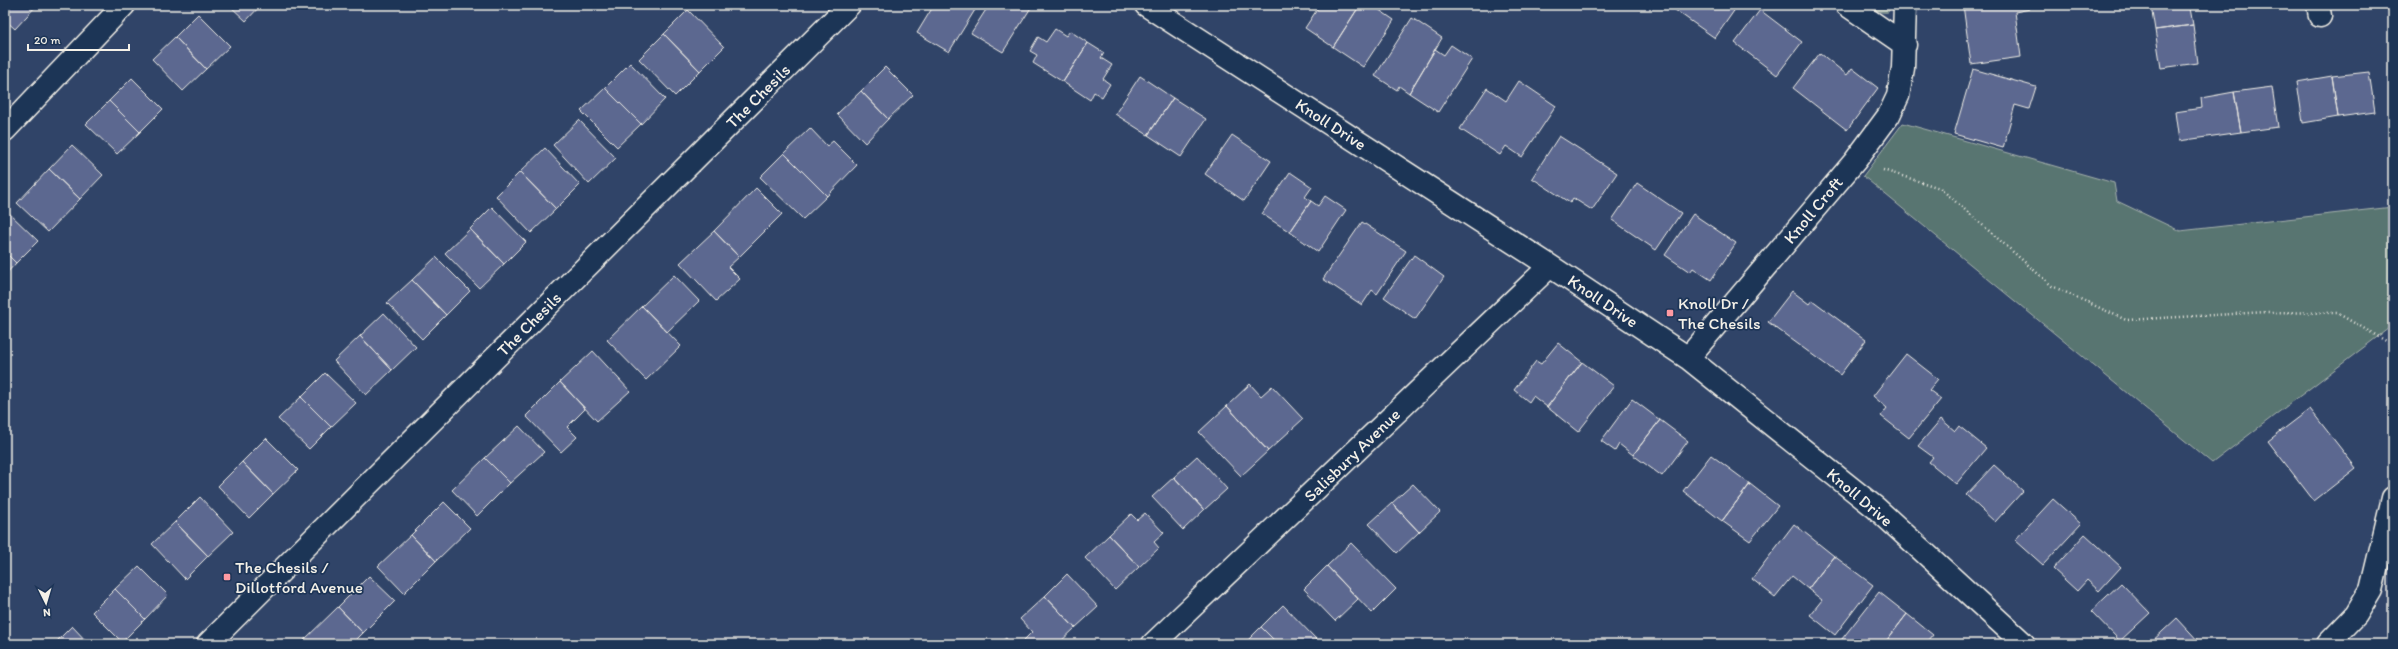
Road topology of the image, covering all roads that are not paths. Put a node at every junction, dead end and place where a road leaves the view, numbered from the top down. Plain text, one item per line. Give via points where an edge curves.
1 (124, 5) edge
2 (849, 5) edge
3 (1146, 5) edge
4 (1847, 5) edge
5 (1906, 5) edge
6 (1905, 45) junction
7 (5, 130) edge
8 (1550, 266) junction
9 (1688, 358) junction
10 (2393, 498) edge
11 (2019, 642) edge
12 (208, 644) edge
13 (1153, 644) edge
14 (2328, 644) edge

1 - 7 street
2 - 12 street, The Chesils
3 - 8 street, Knoll Drive
4 - 6 street
5 - 6 street, Knoll Croft
6 - 9 street, Knoll Croft via 1903,68 1890,115 1855,161
8 - 9 street, Knoll Drive
8 - 13 street, Salisbury Avenue
9 - 11 street, Knoll Drive via 1876,508
10 - 14 street via 2371,590 2365,604

